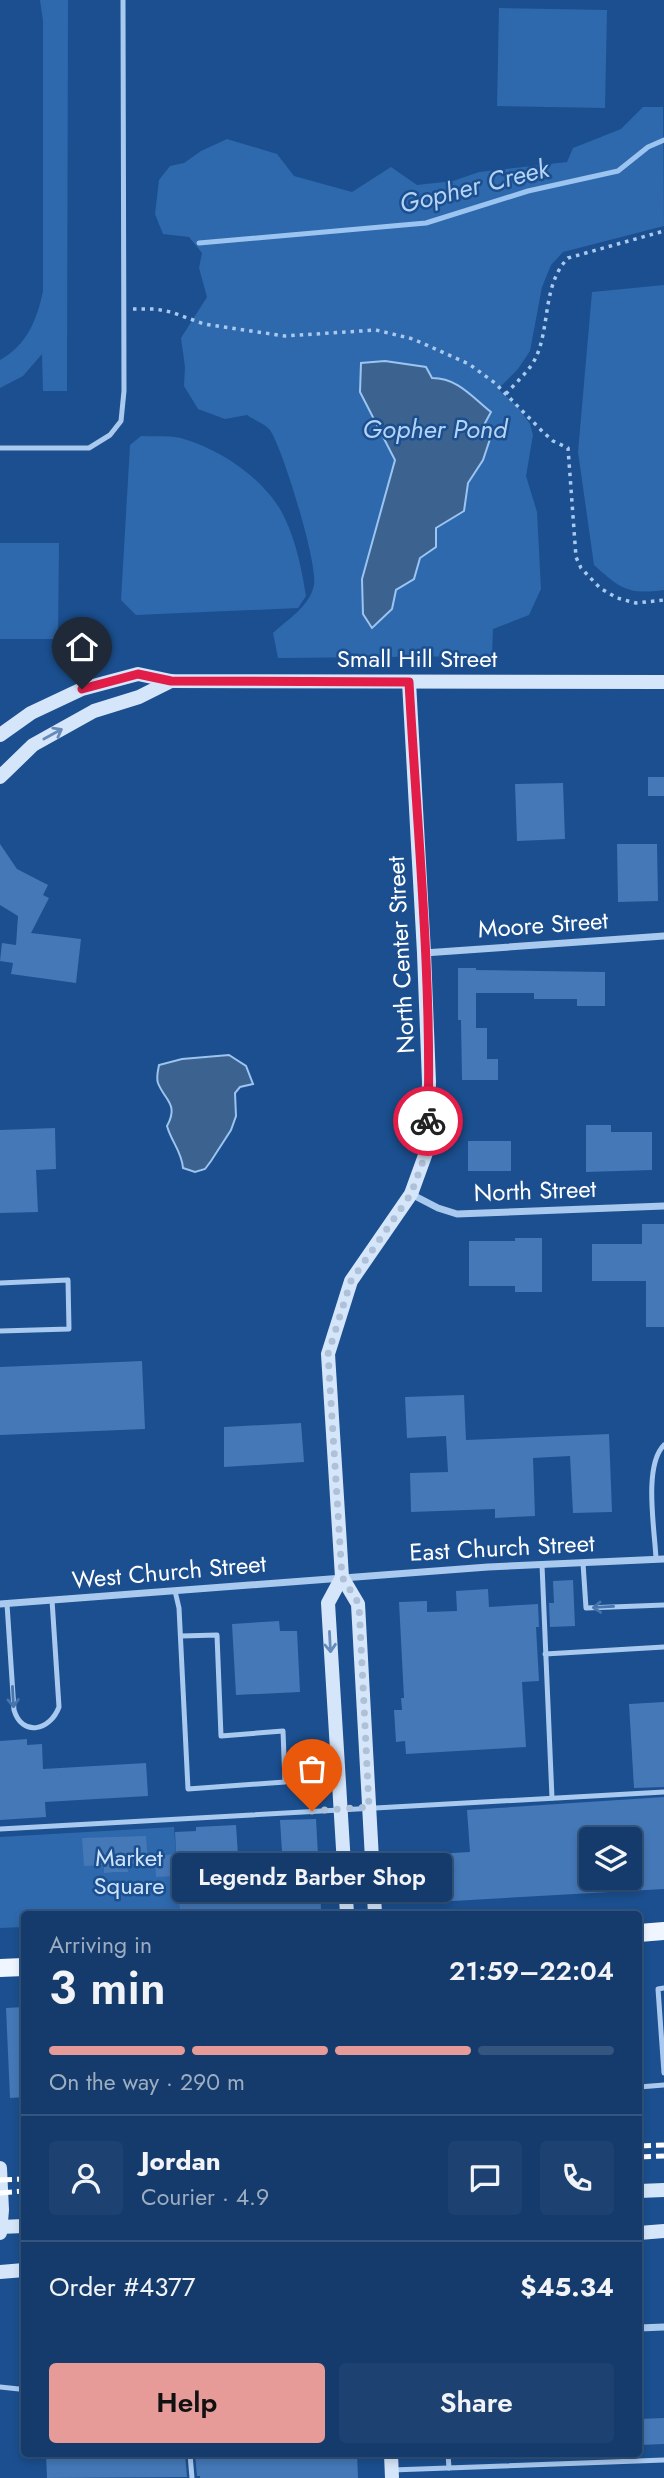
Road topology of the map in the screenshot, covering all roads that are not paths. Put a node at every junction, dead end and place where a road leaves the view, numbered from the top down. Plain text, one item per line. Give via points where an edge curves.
1 (123, 0) edge
2 (0, 448) edge
3 (171, 681) junction
4 (409, 682) junction
5 (664, 682) edge
6 (0, 735) edge
7 (0, 777) edge
8 (664, 936) edge
9 (425, 953) junction
10 (411, 1194) junction
11 (664, 1206) edge
12 (0, 1283) edge
13 (0, 1331) edge
14 (664, 1445) edge
15 (660, 1559) edge
16 (583, 1563) junction
17 (541, 1565) junction
18 (342, 1577) junction
19 (175, 1591) junction
20 (52, 1600) junction
21 (3, 1604) edge
22 (664, 1605) edge
23 (181, 1636) junction
24 (664, 1647) edge
25 (545, 1654) junction
26 (664, 1792) edge
27 (552, 1798) junction
28 (369, 1807) junction
29 (340, 1809) junction
30 (0, 1829) edge
31 (347, 1911) edge
32 (375, 1911) edge
33 (664, 1931) edge
34 (642, 1933) edge
35 (21, 1967) edge
36 (0, 1968) edge
37 (664, 1988) edge
38 (664, 2073) edge
39 (664, 2085) edge
40 (642, 2087) edge
41 (0, 2168) edge
42 (664, 2189) edge
43 (642, 2191) edge
44 (21, 2226) edge
45 (1, 2229) edge
46 (664, 2231) edge
47 (642, 2233) edge
48 (21, 2270) edge
49 (0, 2272) edge
50 (664, 2327) edge
51 (642, 2328) edge
52 (0, 2387) edge
53 (21, 2388) edge
54 (190, 2457) edge
55 (448, 2457) edge
56 (664, 2460) edge
57 (449, 2468) junction
58 (392, 2474) edge
59 (192, 2478) edge

1 - 2 lane via 121,421 110,435 89,448
3 - 4 street, Small Hill Street
3 - 6 street, Small Hill Street via 138,674 82,689 31,713
7 -> 3 street, Small Hill Street via 33,746 94,711
4 - 5 street, Small Hill Street
4 - 9 street, North Center Street
8 - 9 street, Moore Street
9 - 10 street, North Center Street via 427,1150
10 - 11 street, North Street via 457,1214
10 - 18 street, North Center Street via 351,1281 328,1354
12 - 13 lane via 68,1280 69,1329
14 - 15 lane via 654,1464
15 - 16 street, East Church Street
16 - 17 street, East Church Street
22 -> 16 lane via 586,1608
17 - 18 street, East Church Street
17 - 25 lane
18 - 19 street, West Church Street
18 - 28 street, North Center Street via 359,1604
18 -> 29 street, North Center Street via 328,1603
19 - 20 street, West Church Street
19 - 23 lane
20 - 21 street, West Church Street
21 -> 20 lane via 14,1710 17,1718 34,1728 47,1725 59,1707
23 - 23 lane via 188,1788 285,1782 283,1731 221,1736 217,1635
24 - 25 lane
25 - 27 lane
26 - 27 lane
27 - 28 lane
28 - 29 lane
28 - 32 street, North Center Street
29 - 30 lane
29 - 31 street, North Center Street
33 - 34 main road
35 - 36 main road
37 - 38 lane via 658,1989
39 - 40 lane
41 - 45 street
42 - 43 street
44 - 45 street
46 - 47 street
48 - 49 street
50 - 51 street
52 - 53 lane
54 - 59 lane
55 - 57 lane
56 - 57 lane
57 - 58 lane

